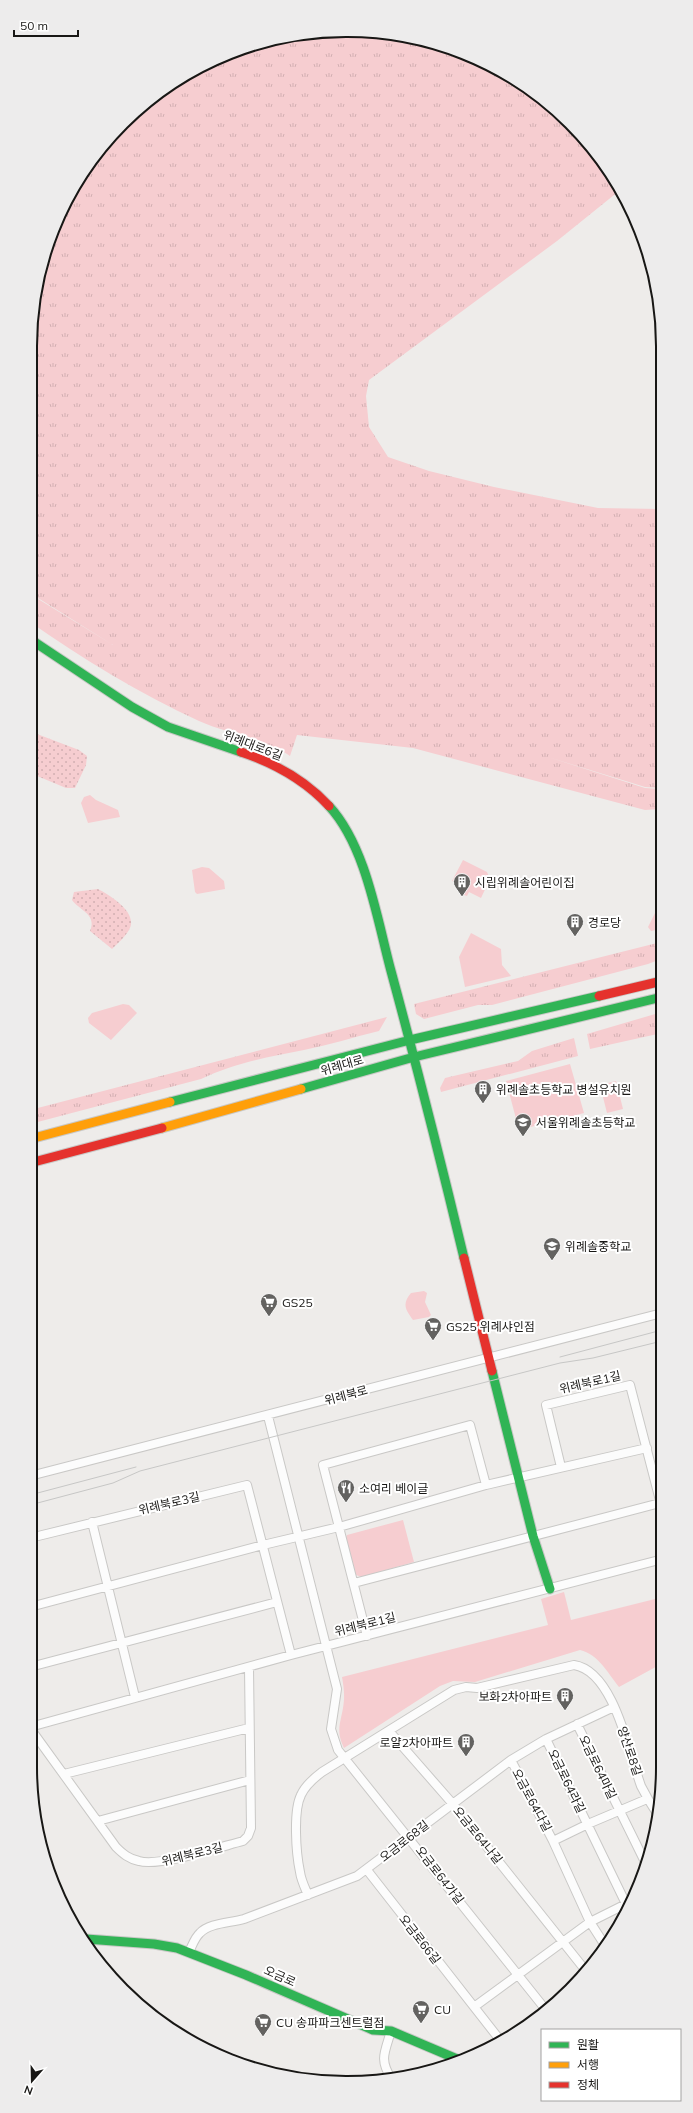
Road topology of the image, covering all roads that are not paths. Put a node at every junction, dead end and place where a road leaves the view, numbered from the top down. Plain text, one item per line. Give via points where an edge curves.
1 (37, 644) edge
2 (656, 982) edge
3 (656, 998) edge
4 (410, 1040) junction
5 (414, 1057) junction
6 (37, 1137) edge
7 (37, 1161) edge
8 (656, 1315) edge
9 (489, 1358) junction
10 (268, 1416) junction
11 (646, 1448) junction
12 (561, 1468) junction
13 (37, 1474) edge
14 (519, 1478) junction
15 (486, 1485) junction
16 (656, 1486) edge
17 (656, 1509) edge
18 (92, 1522) junction
19 (339, 1527) junction
20 (37, 1536) edge
21 (533, 1536) junction
22 (300, 1537) junction
23 (263, 1545) junction
24 (656, 1561) edge
25 (354, 1583) junction
26 (109, 1585) junction
27 (550, 1589) junction
28 (277, 1602) junction
29 (37, 1605) edge
30 (367, 1636) junction
31 (122, 1642) junction
32 (326, 1646) junction
33 (291, 1655) junction
34 (37, 1665) edge
35 (249, 1668) junction
36 (135, 1697) junction
37 (614, 1707) junction
38 (577, 1724) junction
39 (37, 1726) edge
40 (249, 1728) junction
41 (389, 1731) junction
42 (37, 1737) edge
43 (546, 1739) junction
44 (345, 1759) junction
45 (511, 1760) junction
46 (64, 1774) junction
47 (250, 1780) junction
48 (647, 1799) junction
49 (452, 1803) junction
50 (653, 1808) edge
51 (619, 1810) junction
52 (98, 1822) junction
53 (588, 1824) junction
54 (409, 1837) junction
55 (554, 1841) junction
56 (642, 1857) edge
57 (367, 1870) junction
58 (308, 1895) junction
59 (626, 1899) edge
60 (622, 1907) edge
61 (590, 1922) junction
62 (90, 1939) edge
63 (602, 1941) edge
64 (563, 1942) junction
65 (189, 1952) junction
66 (583, 1967) edge
67 (518, 1974) junction
68 (543, 2006) edge
69 (474, 2007) junction
70 (391, 2032) junction
71 (497, 2037) edge
72 (453, 2057) edge
73 (388, 2073) edge

1 - 4 main road, 위례대로6길 via 132,707 168,727 267,761 286,771 323,799 334,811 359,856
2 - 4 main road, 위례대로
3 - 5 main road, 위례대로
4 - 5 main road, 위례대로6길
4 - 6 main road, 위례대로
5 - 7 main road, 위례대로
5 - 9 main road, 위례대로6길
8 - 9 street, 위례북로
9 - 10 street, 위례북로
9 - 14 main road
10 - 13 street, 위례북로
10 - 22 street
11 - 12 street
11 - 12 street, 위례북로1길 via 630,1385 546,1405
11 - 16 street, 위례북로1길
12 - 14 street
14 - 15 street
14 - 21 main road
15 - 19 street
15 - 19 street via 470,1425 323,1465
17 - 21 street, 위례북로1길
18 - 20 street, 위례북로3길
18 - 23 street, 위례북로3길 via 247,1485
18 - 26 street
19 - 22 street
19 - 25 street
21 - 25 street, 위례북로1길
21 - 27 main road
22 - 23 street
22 - 32 street
23 - 26 street
23 - 28 street
24 - 27 street, 위례북로1길
25 - 30 street
26 - 29 street
26 - 31 street
27 - 30 street, 위례북로1길
28 - 31 street
28 - 33 street
30 - 32 street, 위례북로1길
31 - 34 street
31 - 36 street
32 - 33 street, 위례북로3길
32 - 44 street, 오금로64가길 via 337,1689 331,1729 338,1750
33 - 35 street, 위례북로3길
35 - 36 street, 위례북로3길
35 - 40 street, 위례북로3길
36 - 39 street, 위례북로3길
37 - 38 street, 오금로68길
37 - 41 street, 양산로8길 via 596,1676 587,1669 574,1665 477,1688 454,1690
37 - 48 street, 양산로8길
38 - 43 street, 오금로68길
38 - 51 street, 오금로64마길
40 - 46 street
40 - 47 street, 위례북로3길
41 - 44 street, 양산로8길
41 - 49 street, 오금로64나길
42 - 46 street, 위례북로3길
43 - 45 street, 오금로68길
43 - 53 street, 오금로64라길
44 - 54 street, 오금로64가길
44 - 58 street, 양산로8길 via 312,1780 301,1794 297,1806 300,1872
45 - 49 street, 오금로68길
45 - 55 street, 오금로64다길
46 - 52 street, 위례북로3길
47 - 52 street
47 - 52 street, 위례북로3길 via 251,1828 243,1841 156,1863 141,1862 126,1857 116,1848
48 - 50 street, 양산로8길
48 - 51 street, 오금로64마길
49 - 54 street, 오금로68길
49 - 64 street, 오금로64나길
51 - 53 street, 오금로64라길
51 - 56 street, 오금로64마길
53 - 55 street, 오금로64다길
53 - 59 street, 오금로64라길
54 - 57 street, 오금로68길
54 - 67 street, 오금로64가길
55 - 61 street, 오금로64다길
57 - 58 street, 오금로68길
57 - 69 street, 오금로66길
58 - 65 street, 오금로68길 via 227,1924 212,1925 199,1933
60 - 61 street
61 - 63 street, 오금로64다길
61 - 64 street
62 - 65 main road, 오금로 via 165,1945
64 - 66 street, 오금로64나길
64 - 67 street
65 - 70 main road, 오금로 via 374,2030
67 - 68 street, 오금로64가길
67 - 69 street
69 - 71 street, 오금로66길
70 - 72 main road, 오금로
70 - 73 street via 384,2058 384,2067

